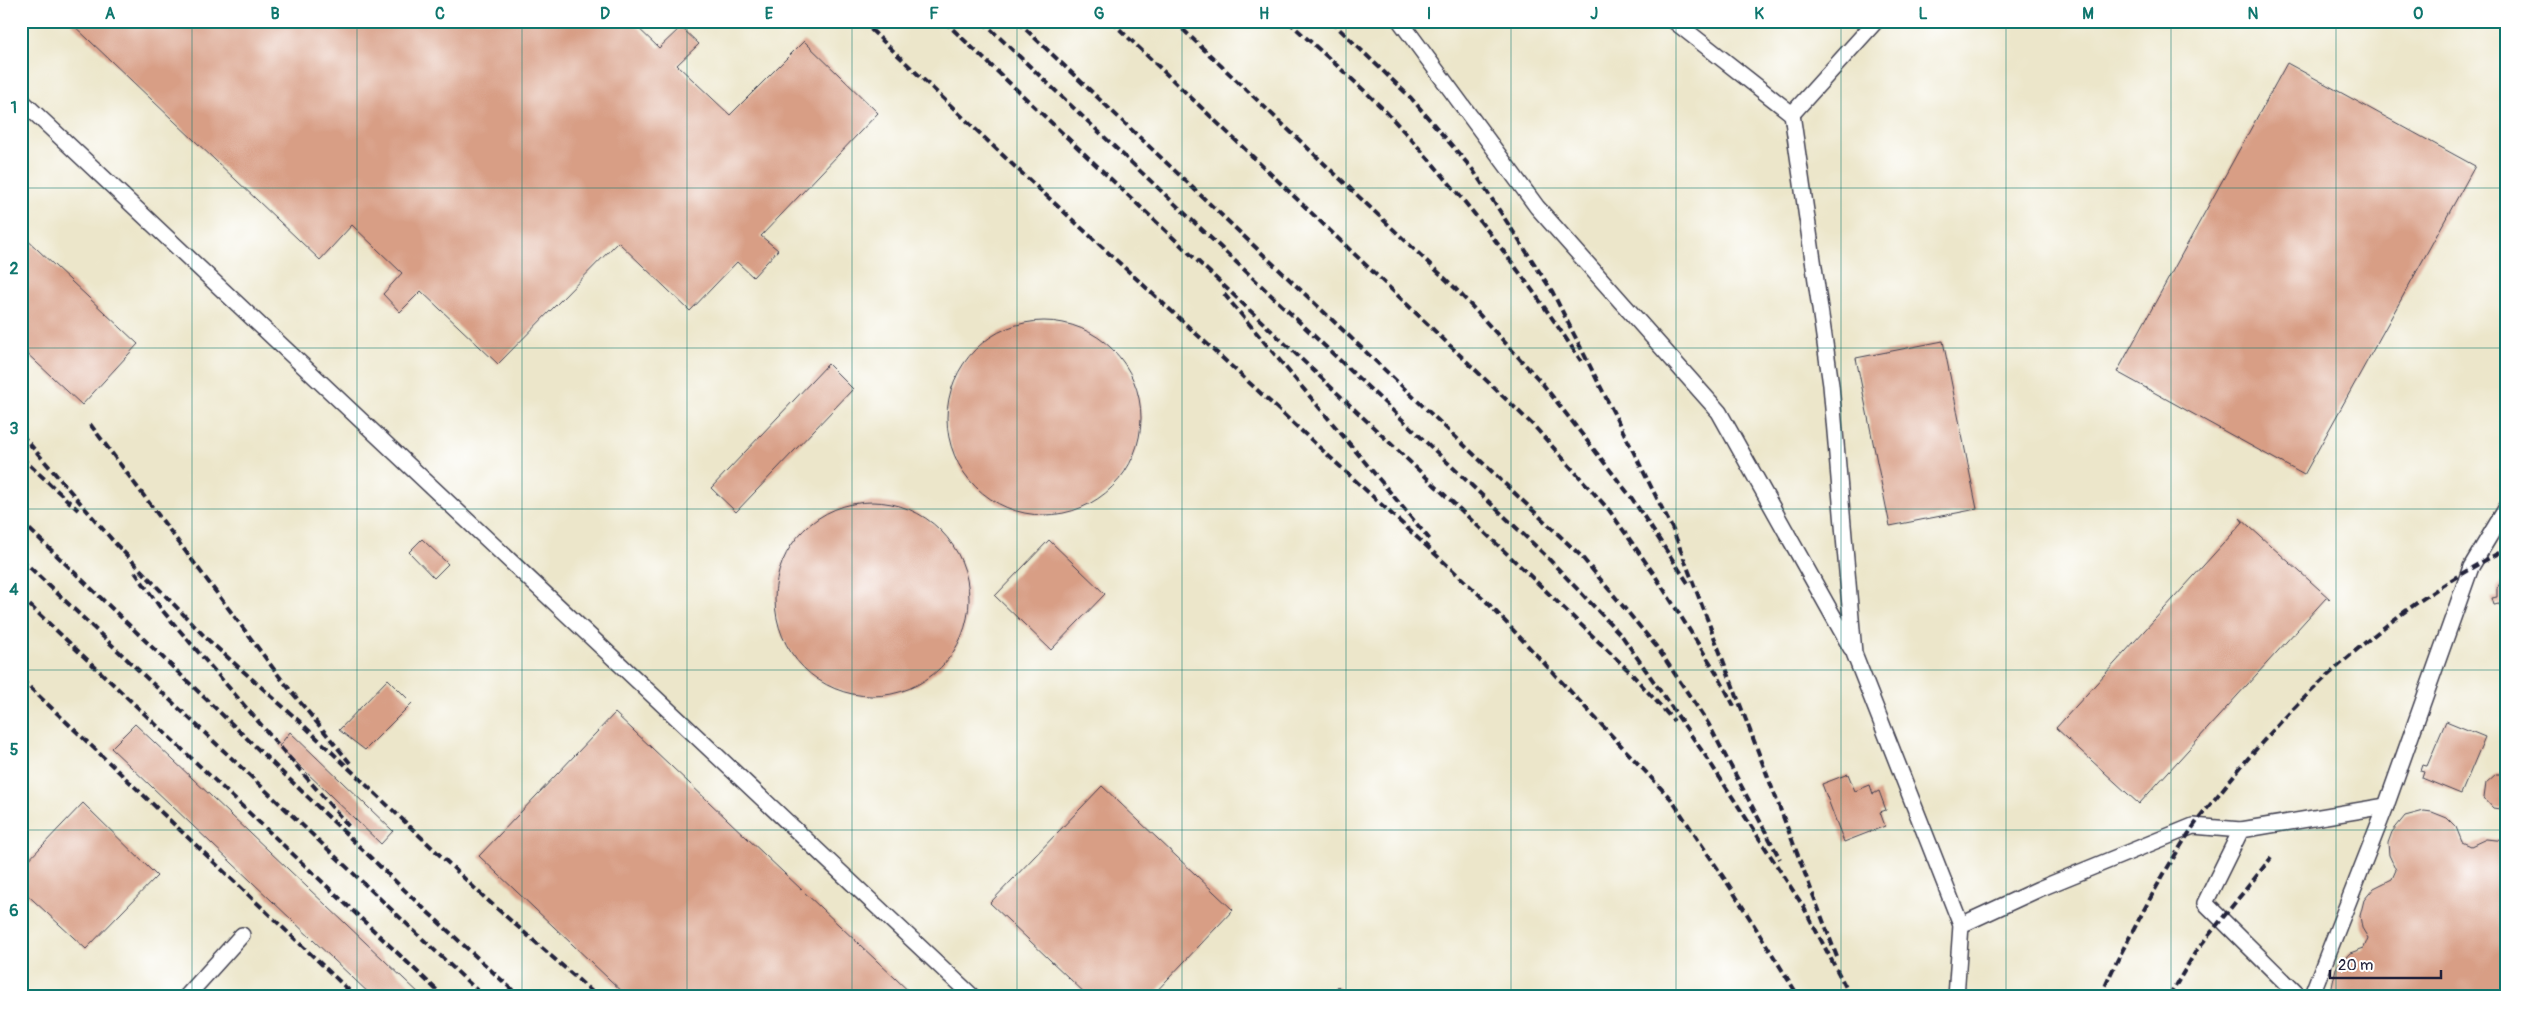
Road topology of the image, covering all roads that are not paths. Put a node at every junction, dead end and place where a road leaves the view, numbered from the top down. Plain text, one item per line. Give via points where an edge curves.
1 (1400, 21) edge
2 (1674, 21) edge
3 (1876, 21) edge
4 (21, 100) edge
5 (1792, 114) junction
6 (2507, 507) edge
7 (1854, 653) junction
8 (2386, 806) junction
9 (2241, 830) junction
10 (1961, 925) junction
11 (242, 935) dead end
12 (186, 997) edge
13 (973, 997) edge
14 (1956, 997) edge
15 (2300, 997) edge
16 (2311, 997) edge

1 - 7 lane via 1537,207 1718,412
2 - 5 lane
3 - 5 lane
4 - 13 lane
5 - 7 lane via 1831,385
6 - 8 lane via 2471,567
7 - 10 lane
8 - 9 lane
8 - 16 lane
9 - 10 lane via 2193,826
9 - 15 lane via 2205,903
10 - 14 lane
11 - 12 lane

